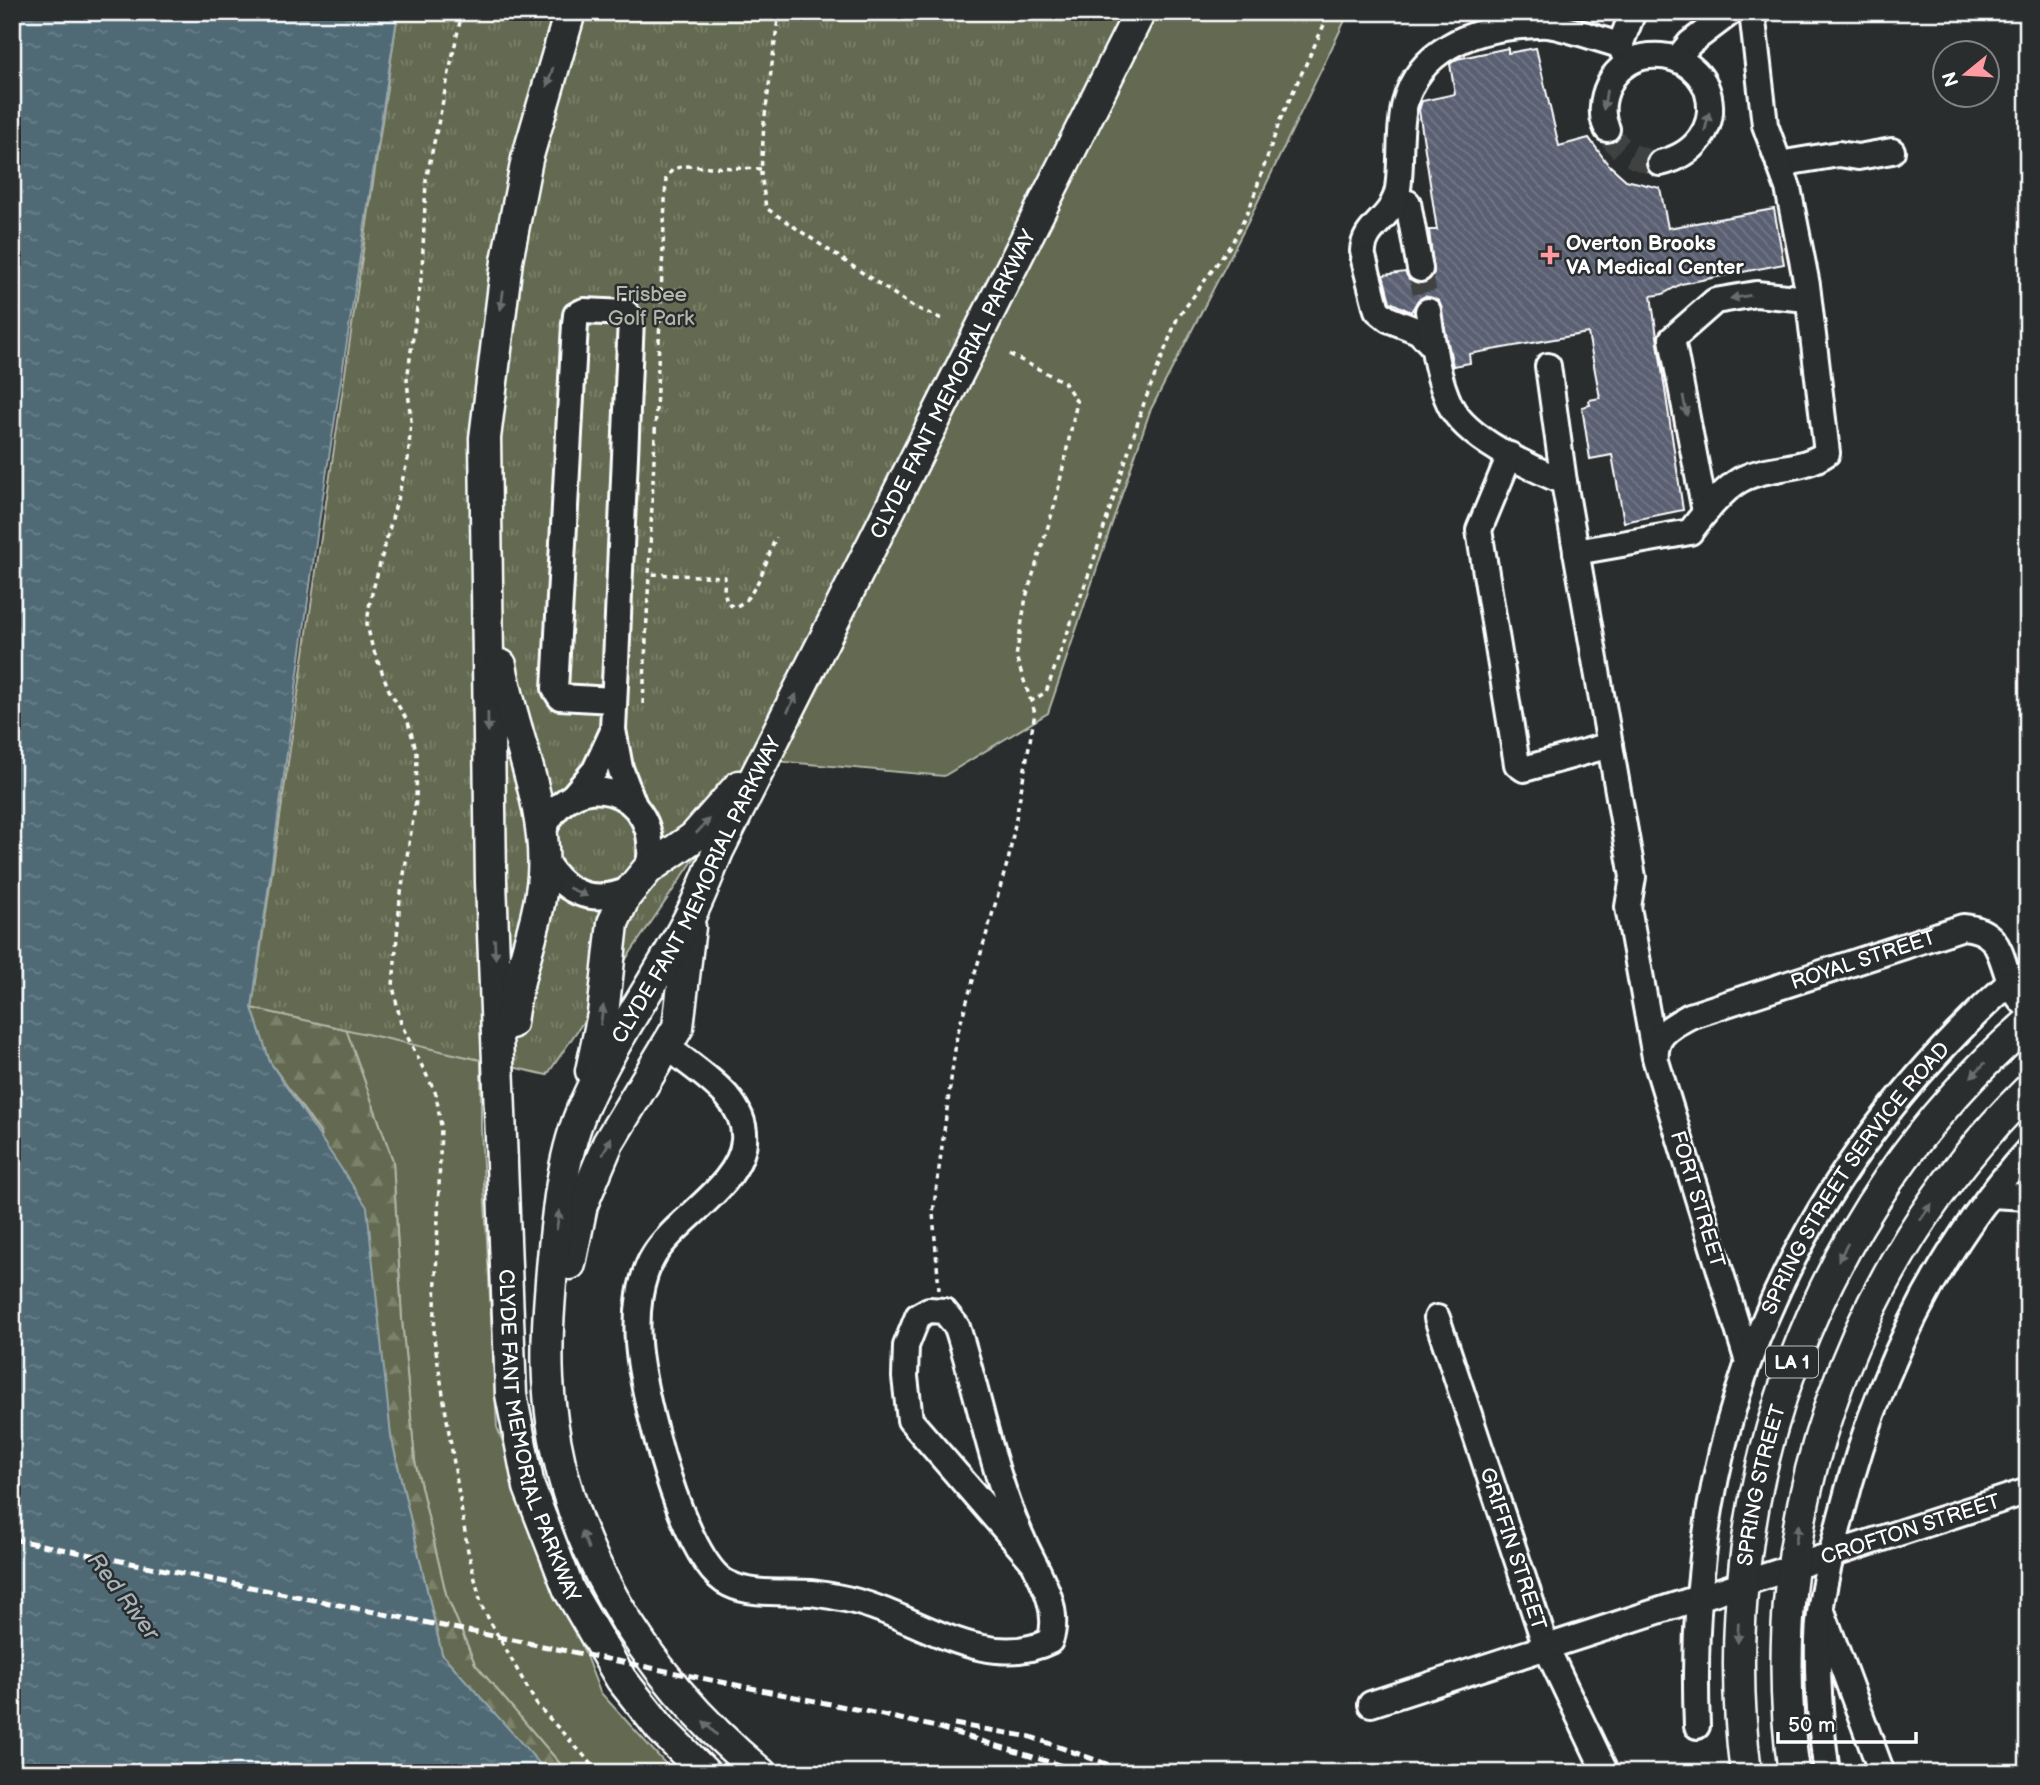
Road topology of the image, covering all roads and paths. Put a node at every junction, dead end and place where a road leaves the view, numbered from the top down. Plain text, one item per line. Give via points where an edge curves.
1 (462, 12) edge
2 (570, 12) edge
3 (779, 12) edge
4 (1140, 12) edge
5 (1330, 12) edge
6 (1633, 12) edge
7 (1731, 12) edge
8 (1752, 12) edge
9 (1624, 54) junction
10 (1677, 59) junction
11 (1607, 129) tunnel mouth
12 (1892, 151) dead end
13 (1660, 163) tunnel mouth
14 (1779, 164) junction
15 (761, 169) junction
16 (1394, 201) junction
17 (1420, 269) tunnel mouth
18 (1808, 299) junction
19 (1428, 311) tunnel mouth
20 (942, 319) dead end
21 (1434, 347) junction
22 (1007, 353) dead end
23 (1548, 366) dead end
24 (1510, 455) junction
25 (1564, 482) junction
26 (1705, 512) junction
27 (486, 533) junction
28 (776, 537) dead end
29 (1576, 552) junction
30 (649, 573) junction
31 (613, 700) junction
32 (1030, 702) junction
33 (643, 704) dead end
34 (613, 730) junction
35 (1610, 745) junction
36 (763, 760) junction
37 (571, 798) junction
38 (634, 805) junction
39 (542, 847) junction
40 (639, 880) junction
41 (697, 901) junction
42 (2009, 983) junction
43 (2028, 1007) edge
44 (2028, 1023) edge
45 (1661, 1035) joint
46 (668, 1047) junction
47 (1656, 1061) junction
48 (2028, 1090) edge
49 (584, 1105) junction
50 (2028, 1150) edge
51 (502, 1185) junction
52 (1991, 1195) junction
53 (2028, 1197) edge
54 (944, 1311) junction
55 (1437, 1318) dead end
56 (1748, 1362) junction
57 (551, 1403) junction
58 (2028, 1490) edge
59 (1831, 1557) junction
60 (1034, 1563) junction
61 (1791, 1569) junction
62 (1742, 1585) junction
63 (1697, 1600) junction
64 (1821, 1607) junction
65 (1546, 1647) junction
66 (1371, 1704) dead end
67 (1697, 1726) dead end
68 (600, 1773) edge
69 (705, 1773) edge
70 (761, 1773) edge
71 (1606, 1773) edge
72 (1746, 1773) edge
73 (1794, 1773) edge
74 (1828, 1773) edge
75 (1882, 1773) edge

1 - 68 path via 426,180 422,272 407,380 408,458 368,624 372,646 408,722 417,753 416,802 400,899 393,986 401,1024 436,1094 441,1126 434,1338 468,1551 482,1607 537,1705
2 -> 27 main road, CLYDE FANT MEMORIAL PARKWAY via 527,159 507,261 487,404
3 - 15 path
36 -> 4 main road, CLYDE FANT MEMORIAL PARKWAY
5 - 32 path via 1280,120 1250,207 1232,243 1177,319 1139,416 1046,692
6 - 9 street
7 - 10 street via 1690,43
8 - 14 street via 1765,125
9 - 10 street
9 -> 11 street via 1606,90
9 - 16 street via 1546,25 1498,28 1441,50 1416,78 1405,103
13 -> 10 street via 1693,149 1710,117 1710,98 1703,81
12 - 14 street
14 - 18 street via 1798,229
15 - 20 path via 766,208 912,306
15 - 30 path via 685,166 673,169 666,178
16 - 17 street via 1408,203
16 - 21 street via 1392,209 1367,233 1363,256 1377,310 1418,331
18 - 26 street via 1827,453 1813,463 1743,478
18 -> 26 street via 1756,295 1715,301 1672,339
19 - 21 street
21 - 24 street via 1438,375 1451,408 1479,436
22 - 32 path via 1064,382 1077,402 1055,504 1026,597 1016,657
23 - 25 street
24 - 25 street
24 - 35 street via 1479,530 1517,764 1524,769
25 - 29 street
26 - 29 street via 1690,532
27 - 39 main road via 509,709 538,806
27 -> 51 main road, CLYDE FANT MEMORIAL PARKWAY
28 - 30 path via 754,588 734,607 727,603 725,577
29 - 35 street
30 - 33 path
31 - 31 street via 631,319 626,313 584,311 576,315 575,324 555,689 560,696
31 - 34 street
32 - 54 path via 1035,713 1009,857 957,1035 933,1213 937,1281
34 - 37 street via 595,771
34 - 38 street via 620,768
35 - 47 street via 1633,877 1628,907
40 -> 36 main road via 694,837
36 - 41 main road, CLYDE FANT MEMORIAL PARKWAY
37 - 38 street via 596,790
37 - 39 street via 554,811
38 - 40 street via 651,835
39 -> 40 street via 557,879 577,894 601,897
39 - 51 main road via 538,906 513,1006
49 -> 40 main road via 603,1014 613,923
41 - 46 main road via 678,1027
41 - 49 main road, CLYDE FANT MEMORIAL PARKWAY
42 - 43 street, ROYAL STREET
42 - 45 street, ROYAL STREET via 1990,933 1964,927 1690,1016
42 - 56 street, SPRING STREET SERVICE ROAD via 1940,1049 1856,1153 1805,1234 1774,1294
44 -> 62 main road, SPRING STREET / LA 1 via 1971,1077 1918,1138 1876,1196 1824,1289 1796,1353 1766,1443 1754,1492
45 - 47 street, FORT STREET
57 -> 46 main road via 558,1320 582,1205 608,1143
46 - 60 street via 716,1084 744,1126 737,1167 653,1255 640,1291 638,1341 645,1396 674,1490 708,1567 728,1584 858,1602 910,1619 949,1639 1015,1650 1049,1641 1055,1627 1045,1585
47 - 56 street, FORT STREET
61 -> 48 main road, LA 1 via 1812,1460 1856,1337 1919,1222 1957,1168
57 -> 49 main road, CLYDE FANT MEMORIAL PARKWAY via 548,1332 555,1235
50 - 52 street
51 - 69 main road, CLYDE FANT MEMORIAL PARKWAY via 511,1394 520,1450 541,1525 569,1590 621,1679 660,1728
52 - 53 street
52 - 59 street via 1931,1282 1891,1361 1858,1452
54 - 60 street via 957,1327 995,1473
54 - 60 street via 929,1310 918,1316 906,1346 910,1420
55 - 65 street, GRIFFIN STREET
56 - 63 street, SPRING STREET SERVICE ROAD via 1711,1495
70 -> 57 main road, CLYDE FANT MEMORIAL PARKWAY via 683,1700 622,1615 594,1562 569,1494 555,1442
58 - 59 street, CROFTON STREET
59 - 61 street, CROFTON STREET
59 - 64 street
61 - 62 street, CROFTON STREET
61 - 73 main road, LA 1 via 1786,1651
62 - 63 street
62 -> 72 main road, SPRING STREET / LA 1 via 1738,1682
63 - 65 street
63 - 67 street, SPRING STREET SERVICE ROAD
64 - 74 street via 1819,1675
64 - 75 street
65 - 66 street
65 - 71 street, GRIFFIN STREET

